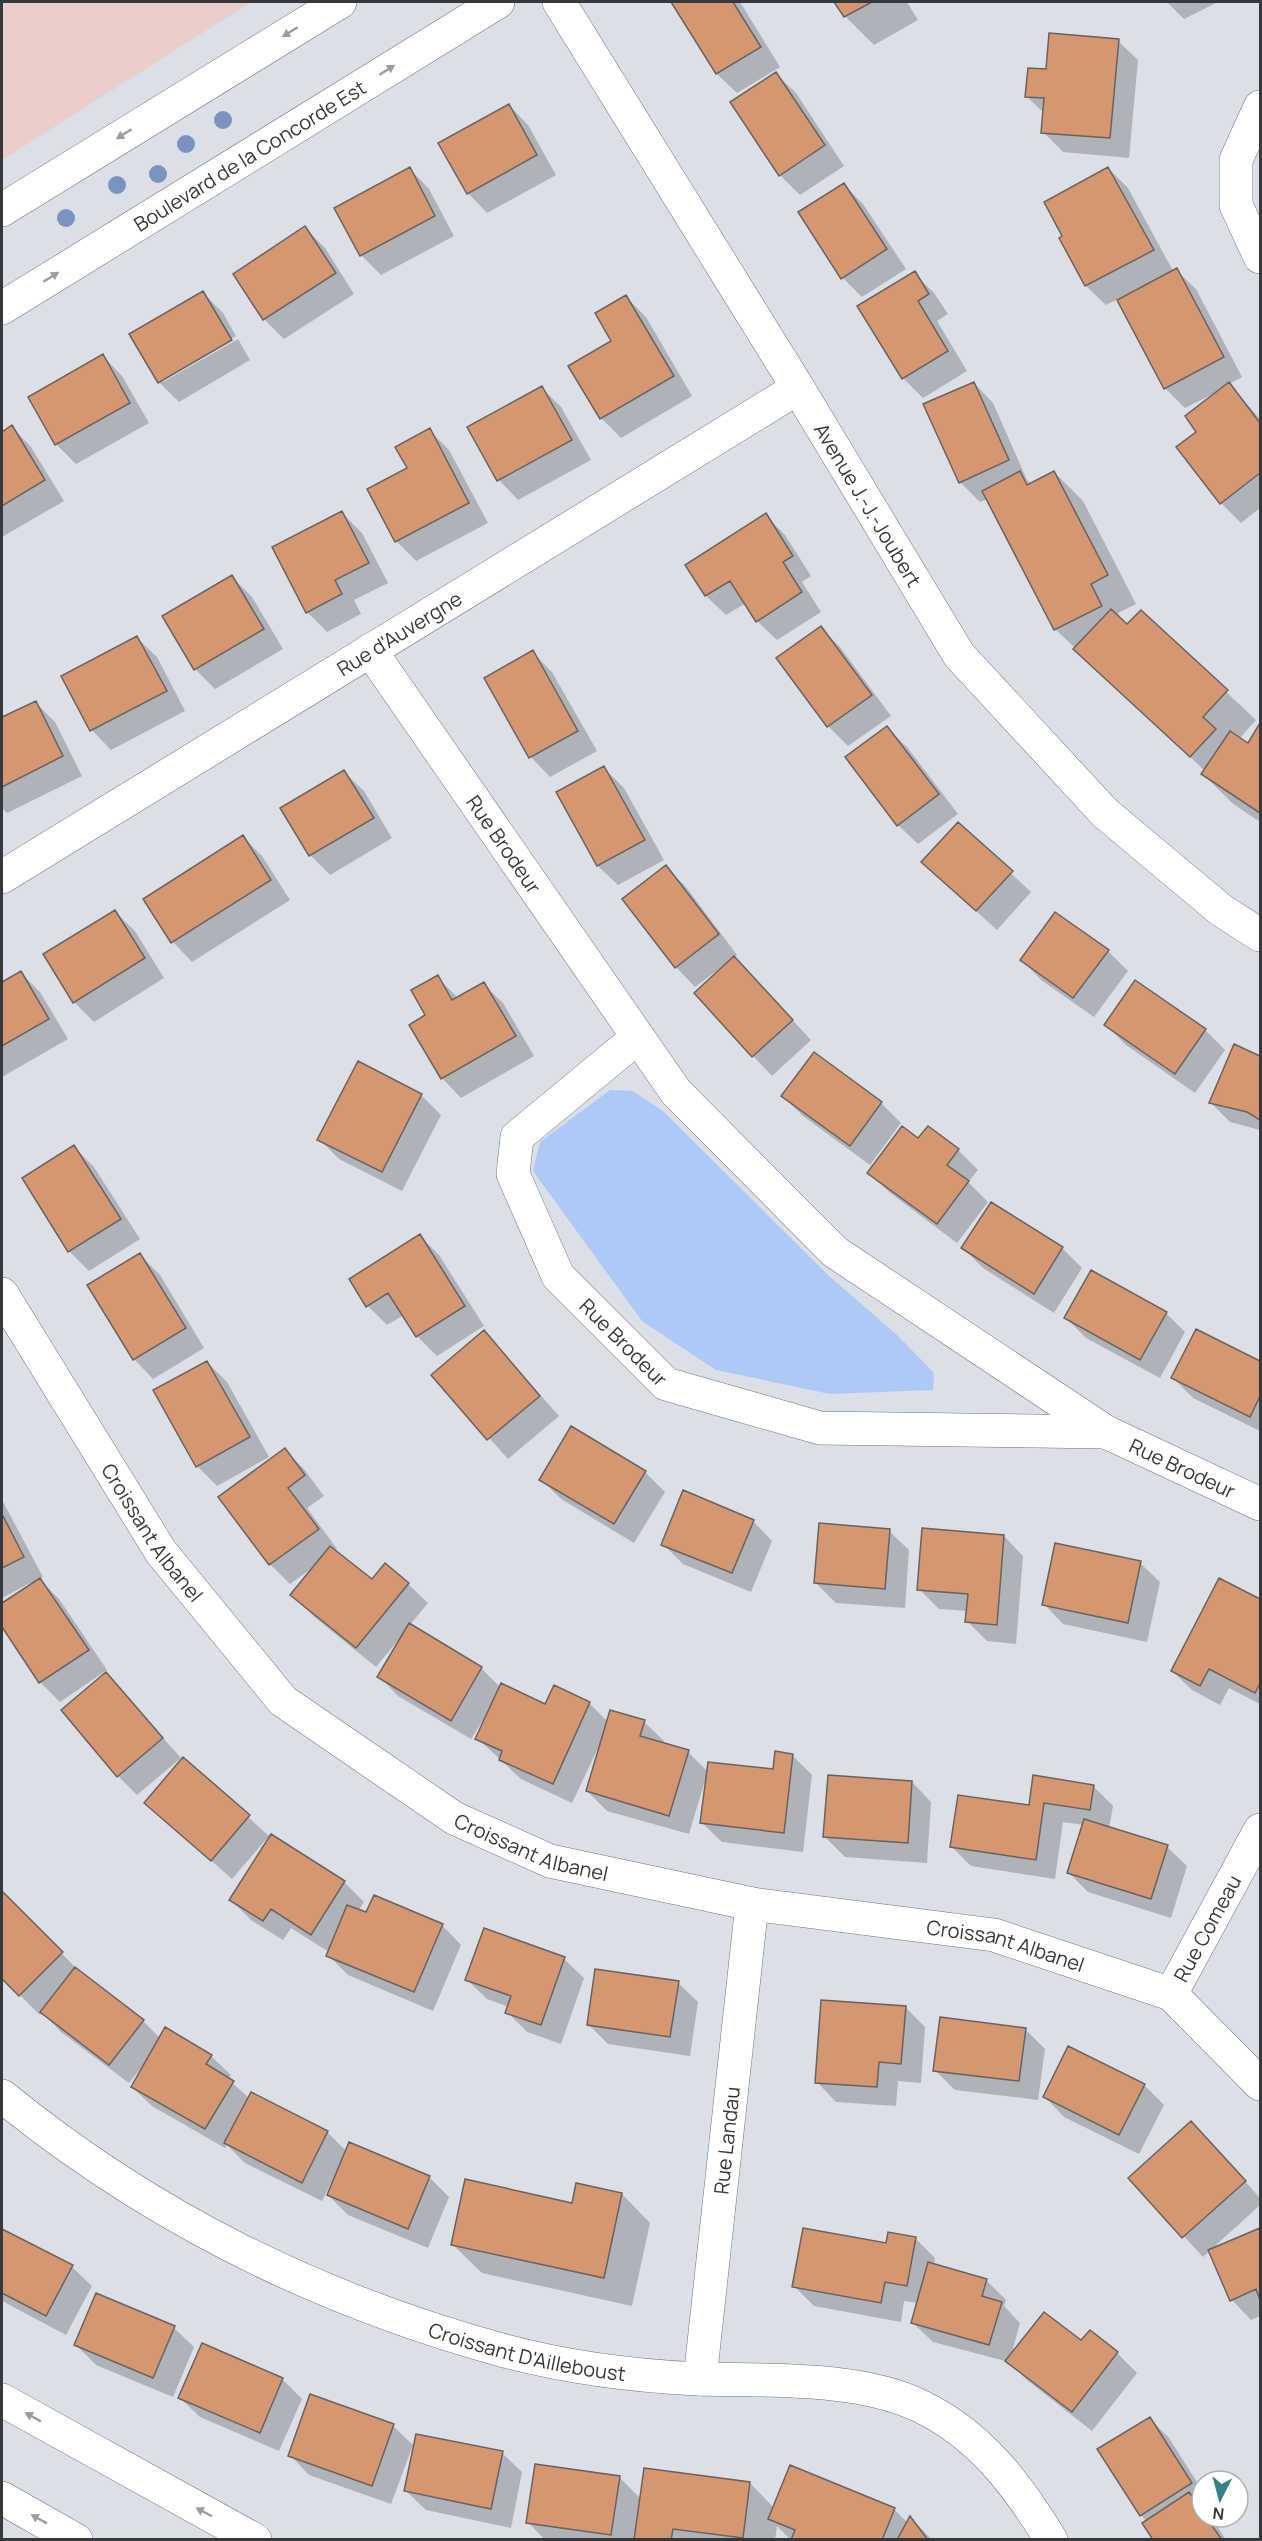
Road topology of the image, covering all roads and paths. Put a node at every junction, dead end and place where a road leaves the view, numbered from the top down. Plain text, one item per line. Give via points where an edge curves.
1 (340, 2) edge
2 (498, 2) edge
3 (559, 2) edge
4 (1260, 107) edge
5 (2, 210) edge
6 (1260, 257) edge
7 (2, 308) edge
8 (798, 388) junction
9 (370, 650) junction
10 (2, 877) edge
11 (1260, 935) edge
12 (638, 1037) junction
13 (2, 1294) edge
14 (1106, 1432) junction
15 (1260, 1504) edge
16 (1260, 1830) edge
17 (753, 1904) junction
18 (1171, 1994) junction
19 (1260, 2084) edge
20 (2, 2096) edge
21 (700, 2379) junction
22 (2, 2400) edge
23 (2, 2498) edge
24 (76, 2540) edge
25 (255, 2540) edge
26 (1051, 2540) edge

1 -> 5 main road
7 -> 2 main road, Boulevard de la Concorde Est
3 - 8 main road, Avenue J.-J.-Joubert
4 - 6 main road via 1236,159 1236,205
8 - 9 main road, Rue d'Auvergne
8 - 11 main road, Avenue J.-J.-Joubert via 959,655 1105,813 1221,910
9 - 10 main road, Rue d'Auvergne
9 - 12 main road, Rue Brodeur
12 - 14 main road, Rue Brodeur via 676,1092 835,1252
12 - 14 main road, Rue Brodeur via 517,1137 513,1174 558,1276 666,1384 820,1428
13 - 17 main road, Croissant Albanel via 161,1552 283,1701 454,1818 550,1861
14 - 15 main road, Rue Brodeur
16 - 18 main road, Rue Comeau
17 - 18 main road, Croissant Albanel via 994,1935
17 - 21 main road, Rue Landau
18 - 19 main road, Croissant Albanel
20 - 21 main road, Croissant D'Ailleboust via 167,2212 255,2260 318,2287 506,2351 603,2372
21 - 26 main road, Croissant D'Ailleboust via 867,2388 920,2406 973,2440 993,2460
25 -> 22 main road
24 -> 23 main road

